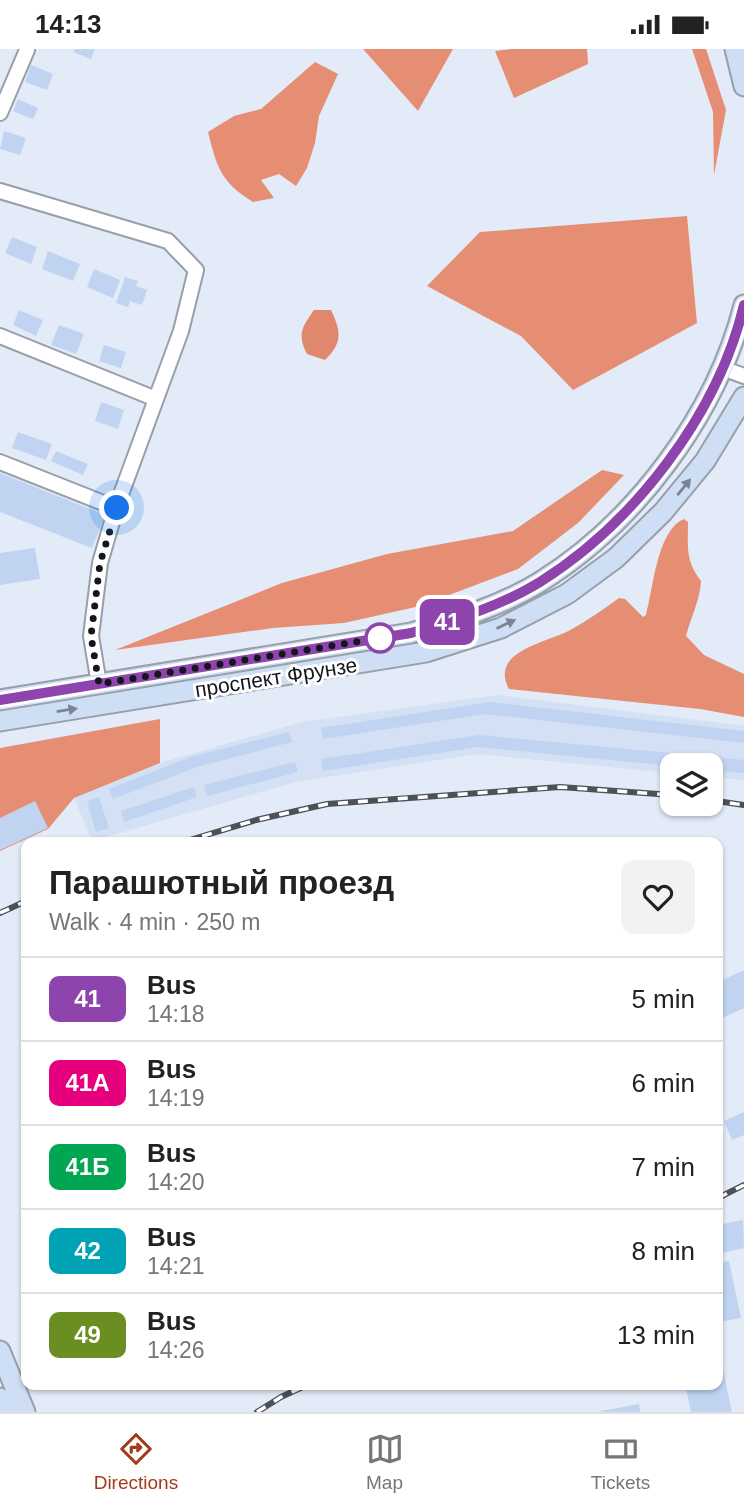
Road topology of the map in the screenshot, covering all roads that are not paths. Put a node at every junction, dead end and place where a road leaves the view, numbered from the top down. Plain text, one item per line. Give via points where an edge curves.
1 (734, 49) edge
2 (27, 50) edge
3 (744, 86) edge
4 (1, 105) edge
5 (0, 191) edge
6 (744, 305) edge
7 (0, 335) edge
8 (722, 368) junction
9 (744, 376) edge
10 (744, 397) edge
11 (156, 399) junction
12 (0, 462) edge
13 (117, 508) junction
14 (99, 684) junction
15 (0, 700) edge
16 (0, 721) edge
17 (0, 1351) edge
18 (0, 1398) edge
19 (5, 1412) edge
20 (24, 1412) edge

1 - 3 main road
2 - 4 street
5 - 11 street via 168,241 196,270 181,331
6 - 8 main road, проспект Фрунзе
7 - 11 street
8 - 9 street
8 - 14 main road, проспект Фрунзе via 696,418 650,486 596,542 538,583 466,617 411,633
16 -> 10 main road, проспект Фрунзе via 426,652 501,628 567,594 616,558 663,513 705,461
11 - 13 street
12 - 13 street
13 - 14 street via 100,563 91,636
14 - 15 main road, проспект Фрунзе
17 - 20 main road
18 - 19 main road

